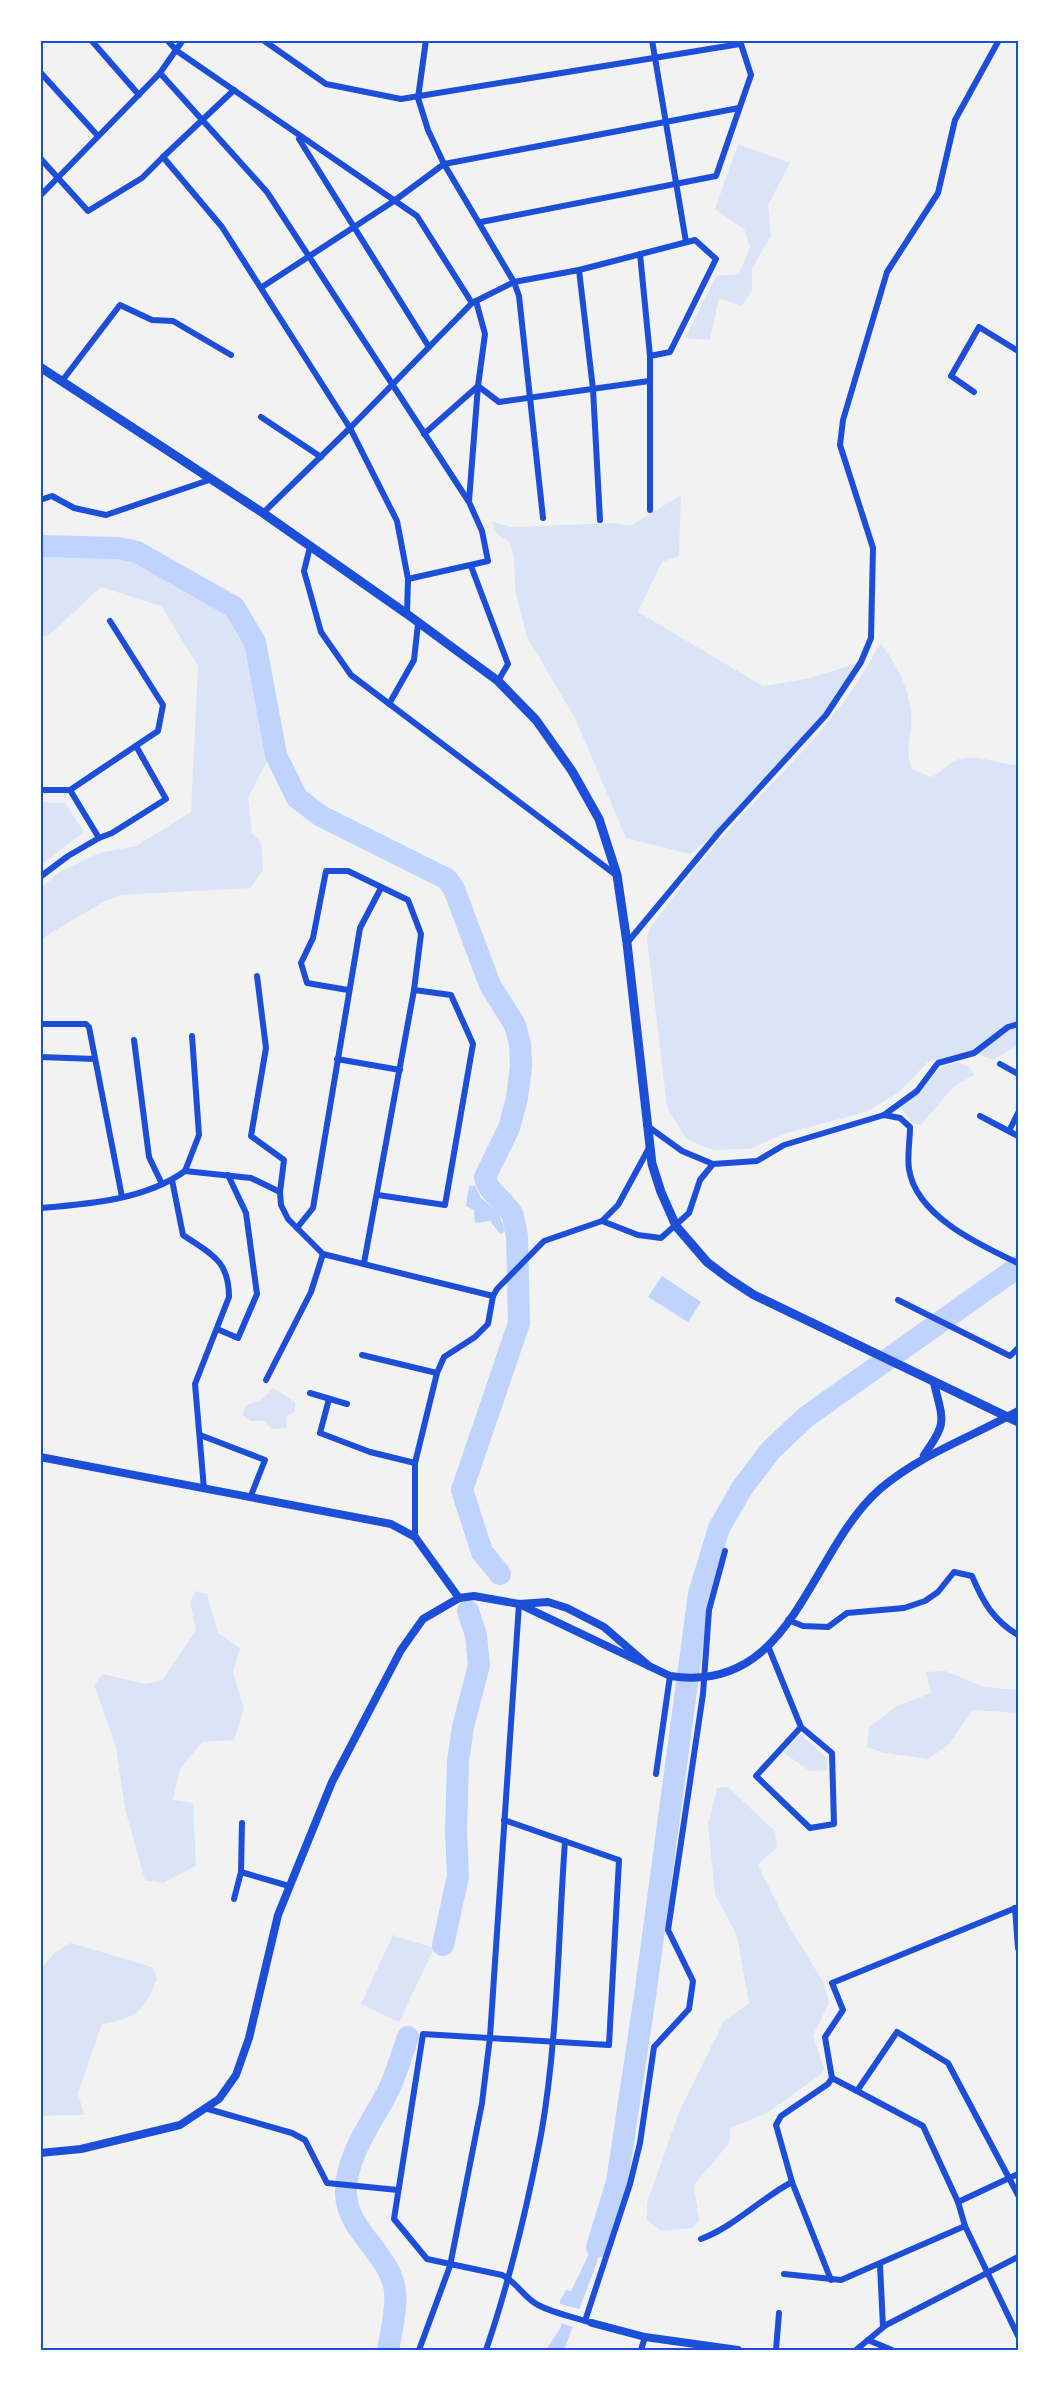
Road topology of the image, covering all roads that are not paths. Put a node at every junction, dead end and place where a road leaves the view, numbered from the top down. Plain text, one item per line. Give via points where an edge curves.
1 (91, 40) edge
2 (167, 40) edge
3 (183, 40) edge
4 (263, 40) edge
5 (426, 40) edge
6 (652, 40) edge
7 (999, 40) edge
8 (740, 42) edge
9 (177, 51) junction
10 (655, 58) junction
11 (40, 72) edge
12 (160, 73) junction
13 (234, 90) junction
14 (139, 95) junction
15 (418, 98) junction
16 (739, 108) junction
17 (203, 122) junction
18 (666, 122) junction
19 (98, 136) junction
20 (297, 136) junction
21 (164, 157) junction
22 (40, 158) edge
23 (444, 164) junction
24 (58, 178) junction
25 (676, 184) junction
26 (40, 196) edge
27 (394, 201) junction
28 (481, 222) junction
29 (353, 228) junction
30 (686, 242) junction
31 (640, 254) junction
32 (308, 256) junction
33 (579, 270) junction
34 (514, 282) junction
35 (262, 287) junction
36 (474, 302) junction
37 (429, 347) junction
38 (1018, 351) edge
39 (231, 355) dead end
40 (650, 356) junction
41 (40, 367) edge
42 (62, 381) junction
43 (649, 381) junction
44 (392, 386) junction
45 (478, 386) junction
46 (593, 388) junction
47 (974, 392) dead end
48 (531, 398) junction
49 (261, 417) dead end
50 (350, 428) junction
51 (424, 434) junction
52 (321, 457) junction
53 (212, 479) junction
54 (40, 500) edge
55 (469, 502) junction
56 (650, 510) dead end
57 (263, 513) junction
58 (543, 518) dead end
59 (600, 520) dead end
60 (310, 547) junction
61 (471, 566) junction
62 (408, 579) junction
63 (407, 614) junction
64 (110, 621) dead end
65 (418, 624) junction
66 (498, 681) junction
67 (389, 704) junction
68 (136, 746) junction
69 (40, 790) edge
70 (70, 790) junction
71 (99, 838) junction
72 (617, 875) junction
73 (40, 877) edge
74 (381, 888) junction
75 (627, 943) junction
76 (257, 976) dead end
77 (348, 990) junction
78 (414, 990) junction
79 (40, 1024) edge
80 (1018, 1024) edge
81 (192, 1036) dead end
82 (134, 1040) dead end
83 (40, 1057) edge
84 (95, 1059) junction
85 (337, 1059) junction
86 (1000, 1064) dead end
87 (400, 1070) junction
88 (1018, 1074) edge
89 (1018, 1113) edge
90 (884, 1115) junction
91 (980, 1116) dead end
92 (646, 1125) junction
93 (1009, 1131) junction
94 (1018, 1136) edge
95 (649, 1148) junction
96 (713, 1164) junction
97 (185, 1171) junction
98 (228, 1175) junction
99 (172, 1180) junction
100 (162, 1184) junction
101 (280, 1192) junction
102 (378, 1195) junction
103 (122, 1197) junction
104 (41, 1206) edge
105 (602, 1221) junction
106 (676, 1226) junction
107 (297, 1228) junction
108 (323, 1254) junction
109 (364, 1263) junction
110 (1018, 1263) edge
111 (493, 1296) junction
112 (898, 1300) dead end
113 (217, 1329) junction
114 (1018, 1348) edge
115 (362, 1355) dead end
116 (436, 1373) junction
117 (266, 1380) dead end
118 (934, 1383) junction
119 (310, 1393) dead end
120 (328, 1399) junction
121 (347, 1404) dead end
122 (1018, 1411) edge
123 (1008, 1417) junction
124 (1018, 1422) edge
125 (200, 1435) junction
126 (40, 1457) edge
127 (922, 1458) junction
128 (416, 1463) junction
129 (204, 1489) junction
130 (250, 1498) junction
131 (415, 1537) junction
132 (725, 1551) dead end
133 (459, 1598) junction
134 (519, 1604) junction
135 (788, 1620) junction
136 (1018, 1635) edge
137 (768, 1646) junction
138 (649, 1666) junction
139 (673, 1676) junction
140 (698, 1679) junction
141 (801, 1726) junction
142 (656, 1774) dead end
143 (504, 1820) junction
144 (242, 1823) dead end
145 (564, 1841) junction
146 (241, 1872) junction
147 (289, 1886) junction
148 (234, 1899) dead end
149 (1017, 1908) edge
150 (1018, 1948) edge
151 (490, 2037) junction
152 (552, 2042) junction
153 (832, 2078) junction
154 (858, 2091) junction
155 (208, 2109) junction
156 (40, 2153) edge
157 (1018, 2174) edge
158 (1009, 2178) junction
159 (792, 2182) junction
160 (398, 2190) junction
161 (1018, 2195) edge
162 (958, 2202) junction
163 (965, 2226) junction
164 (701, 2239) dead end
165 (1018, 2257) edge
166 (880, 2265) junction
167 (450, 2266) junction
168 (784, 2274) dead end
169 (987, 2274) junction
170 (510, 2278) junction
171 (831, 2280) junction
172 (779, 2313) dead end
173 (589, 2322) junction
174 (883, 2327) junction
175 (1018, 2336) edge
176 (645, 2337) junction
177 (868, 2340) junction
178 (419, 2350) edge
179 (486, 2350) edge
180 (641, 2350) edge
181 (738, 2350) edge
182 (776, 2350) edge
183 (856, 2350) edge
184 (892, 2350) edge

1 - 14 street
2 - 9 street
3 - 9 street
4 - 15 street via 326,84 401,99
5 - 15 street
6 - 10 street
7 - 75 street via 955,120 938,193 887,272 843,420 840,445 873,548 874,606 868,646 826,716 720,831
8 - 10 street
8 - 16 street via 751,75
9 - 12 street
9 - 13 street
10 - 15 street
10 - 18 street
11 - 19 street
12 - 14 street
12 - 17 street
13 - 17 street
13 - 20 street
14 - 19 street
15 - 23 street
16 - 18 street
16 - 25 street via 716,176
17 - 21 street
17 - 32 street via 267,192
18 - 23 street
18 - 25 street
19 - 24 street
20 - 27 street
20 - 29 street
21 - 24 street via 142,178 88,211
21 - 35 street via 222,228
22 - 24 street
23 - 27 street
23 - 28 street
24 - 26 street
25 - 28 street
25 - 30 street
27 - 29 street
27 - 36 street via 417,216
28 - 34 street
29 - 32 street
29 - 37 street
30 - 31 street
30 - 40 street via 695,240 716,259 670,352
31 - 33 street
31 - 40 street
32 - 35 street
32 - 44 street
33 - 34 street
33 - 46 street
34 - 36 street
34 - 48 street
35 - 50 street
36 - 37 street
36 - 45 street via 485,334
37 - 44 street
38 - 47 street via 979,327 951,376
39 - 42 street via 173,321 152,320 120,305
40 - 43 street
41 - 42 main road
42 - 53 main road
43 - 46 street
43 - 56 street
44 - 50 street
44 - 51 street
45 - 48 street via 499,402
45 - 51 street
45 - 55 street
46 - 48 street
46 - 59 street
48 - 58 street
49 - 52 street
50 - 52 street
50 - 62 street via 396,521
51 - 55 street
52 - 57 street
53 - 54 street via 106,515 74,508 52,496
53 - 57 main road
55 - 61 street via 482,531 488,561
57 - 60 main road
60 - 63 main road
60 - 67 street via 304,571 321,632 351,675
61 - 62 street
61 - 66 street via 508,664
62 - 63 street
63 - 65 main road
64 - 68 street via 164,705 158,731
65 - 66 main road
65 - 67 street via 414,660
66 - 72 main road via 536,720 572,771 599,819
67 - 72 street
68 - 70 street
68 - 71 street via 166,799
69 - 70 street
70 - 71 street
71 - 73 street
72 - 75 main road
74 - 77 street via 360,928
74 - 77 street via 348,871 326,871 313,938 301,963 308,983
74 - 78 street via 408,900 422,934
75 - 92 main road
76 - 101 street via 267,1048 251,1136 284,1160
77 - 85 street
78 - 87 street
78 - 102 street via 451,995 473,1044 447,1194 445,1205
79 - 84 street via 86,1024 93,1038
80 - 90 street via 974,1053 938,1063 917,1091
81 - 97 street via 200,1135
82 - 100 street via 149,1157
83 - 84 street
84 - 103 street
85 - 87 street
85 - 107 street via 313,1208
86 - 88 street
87 - 102 street
89 - 93 street
90 - 96 street via 784,1145 757,1161
90 - 110 street via 900,1118 910,1127 909,1169 926,1207 946,1223
91 - 93 street
92 - 95 main road
92 - 96 street via 682,1151
93 - 94 street
95 - 105 street via 618,1204
95 - 106 main road via 661,1192
96 - 106 street via 700,1180 689,1213
97 - 98 street
97 - 99 street
98 - 101 street via 251,1178
98 - 113 street via 246,1214 257,1294 238,1338
99 - 100 street
99 - 113 street via 183,1235 221,1262 228,1274 229,1297
100 - 103 street
101 - 107 street via 281,1205
102 - 109 street
103 - 104 street
105 - 106 street via 638,1235 661,1238
105 - 111 street via 544,1241
106 - 118 main road via 707,1262 754,1295
107 - 108 street
108 - 109 street
108 - 117 street via 311,1292
109 - 111 street
111 - 116 street via 488,1324 444,1357
112 - 114 street via 1010,1356
113 - 125 street via 195,1384
115 - 116 street
116 - 128 street
118 - 123 main road
118 - 127 main road via 941,1432
119 - 120 street
120 - 121 street
120 - 128 street via 320,1433 370,1452
122 - 123 main road
123 - 124 main road
123 - 127 main road
125 - 129 street
125 - 130 street via 265,1460
126 - 129 street
127 - 135 main road via 880,1489 856,1515
128 - 131 street
129 - 130 street
130 - 131 street via 391,1524
131 - 133 street
132 - 140 street via 709,1610
133 - 134 main road via 474,1596
133 - 147 main road via 423,1619 410,1635 332,1782
134 - 138 main road
134 - 138 main road via 548,1602 585,1616 604,1627
134 - 143 street
135 - 136 street via 803,1626 828,1627 847,1613 904,1608 925,1601 954,1572 962,1572 972,1576 985,1605 1000,1623
135 - 137 main road
137 - 140 main road via 737,1669
137 - 141 street
138 - 139 main road
139 - 140 main road
139 - 142 street
140 - 173 street via 696,1747 668,1930 693,1980 689,2009 654,2047 640,2143
141 - 141 street via 832,1753 834,1824 810,1828 756,1776
143 - 145 street
143 - 151 street
144 - 146 street
145 - 152 street
145 - 152 street via 619,1860 611,2023 609,2045
146 - 147 street
146 - 148 street
147 - 155 main road via 236,2075
149 - 150 street
149 - 153 street via 832,1983 843,2010 825,2037
151 - 152 street
151 - 160 street via 423,2034
151 - 167 street via 482,2103
152 - 170 street via 541,2133
153 - 154 street
153 - 159 street via 781,2116 776,2125
154 - 158 street via 897,2031 948,2063
154 - 162 street via 922,2126
155 - 156 main road via 180,2125 81,2149
155 - 160 street via 305,2140 331,2184
157 - 158 street
158 - 161 street
158 - 162 street
159 - 164 street via 769,2194 722,2231
159 - 171 street
160 - 167 street via 394,2219 428,2259
162 - 163 street
163 - 166 street
163 - 169 street
165 - 169 street
166 - 171 street
166 - 174 street
167 - 170 street
167 - 178 street
168 - 171 street
169 - 174 street
169 - 175 street
170 - 173 street via 537,2304
170 - 179 street
172 - 182 street
173 - 176 street
174 - 177 street
176 - 180 street
176 - 181 street
177 - 183 street
177 - 184 street

